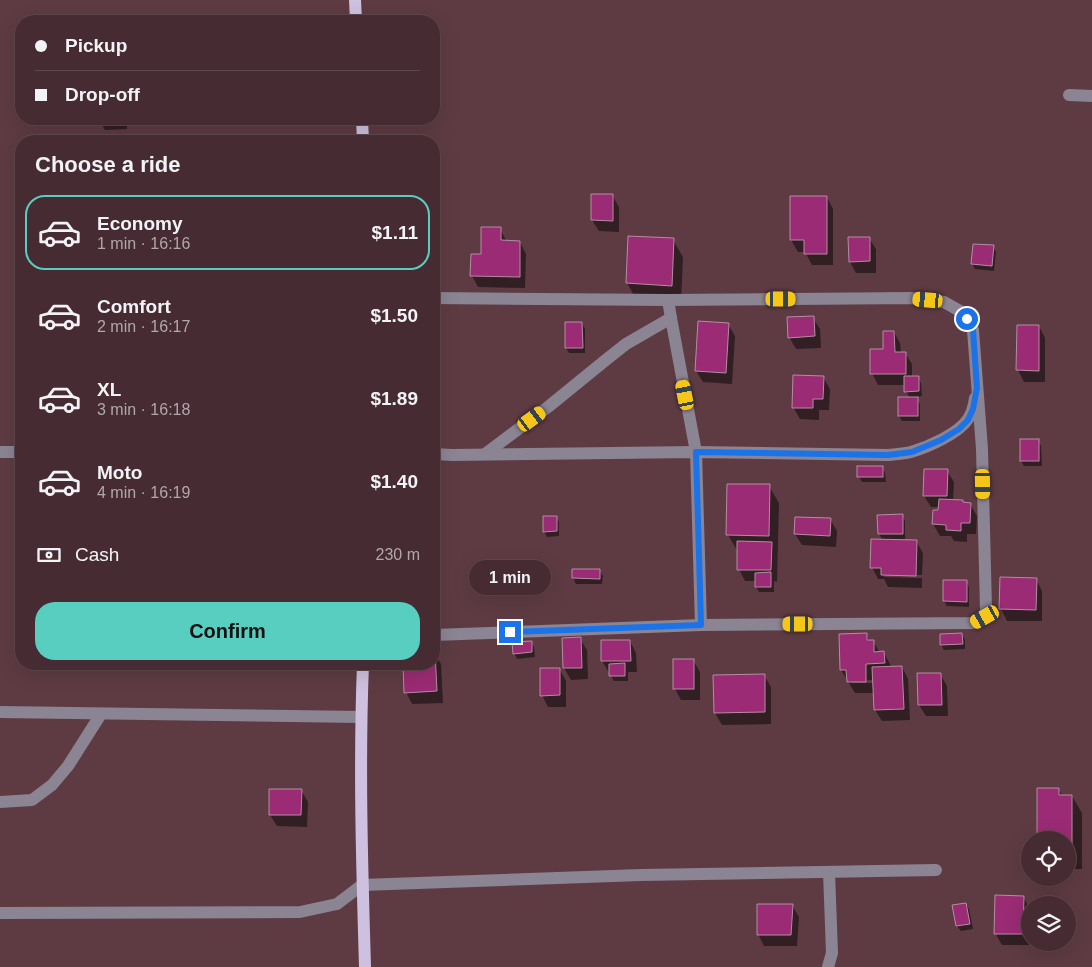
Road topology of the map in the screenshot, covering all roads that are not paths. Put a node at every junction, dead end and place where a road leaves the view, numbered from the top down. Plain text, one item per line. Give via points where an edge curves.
1 (355, 0) edge
2 (356, 15) edge
3 (1068, 95) dead end
4 (1092, 96) edge
5 (440, 298) edge
6 (668, 300) junction
7 (670, 318) junction
8 (977, 388) junction
9 (0, 452) edge
10 (15, 452) edge
11 (696, 452) junction
12 (440, 454) edge
13 (485, 454) junction
14 (701, 625) junction
15 (440, 635) edge
16 (363, 670) edge
17 (0, 712) edge
18 (100, 714) junction
19 (361, 717) junction
20 (0, 802) edge
21 (936, 870) dead end
22 (829, 872) junction
23 (362, 884) junction
24 (0, 913) edge
25 (364, 967) edge
26 (828, 967) edge

1 - 2 main road
3 - 4 street
5 - 6 street
6 - 7 street
6 - 8 street via 912,298 944,302 964,315 973,330
7 - 11 street
7 - 13 street via 626,344
8 - 11 street via 973,409 959,429 912,452 888,455
8 - 14 street via 982,448 985,617 973,623
9 - 10 street
11 - 13 street
11 - 14 street
12 - 13 street
14 - 15 street
16 - 19 main road
17 - 18 street
18 - 19 street
18 - 20 street via 52,786 32,800
19 - 23 main road
21 - 22 street
22 - 23 street
22 - 26 street via 832,953
23 - 24 street via 337,904 300,912
23 - 25 main road

